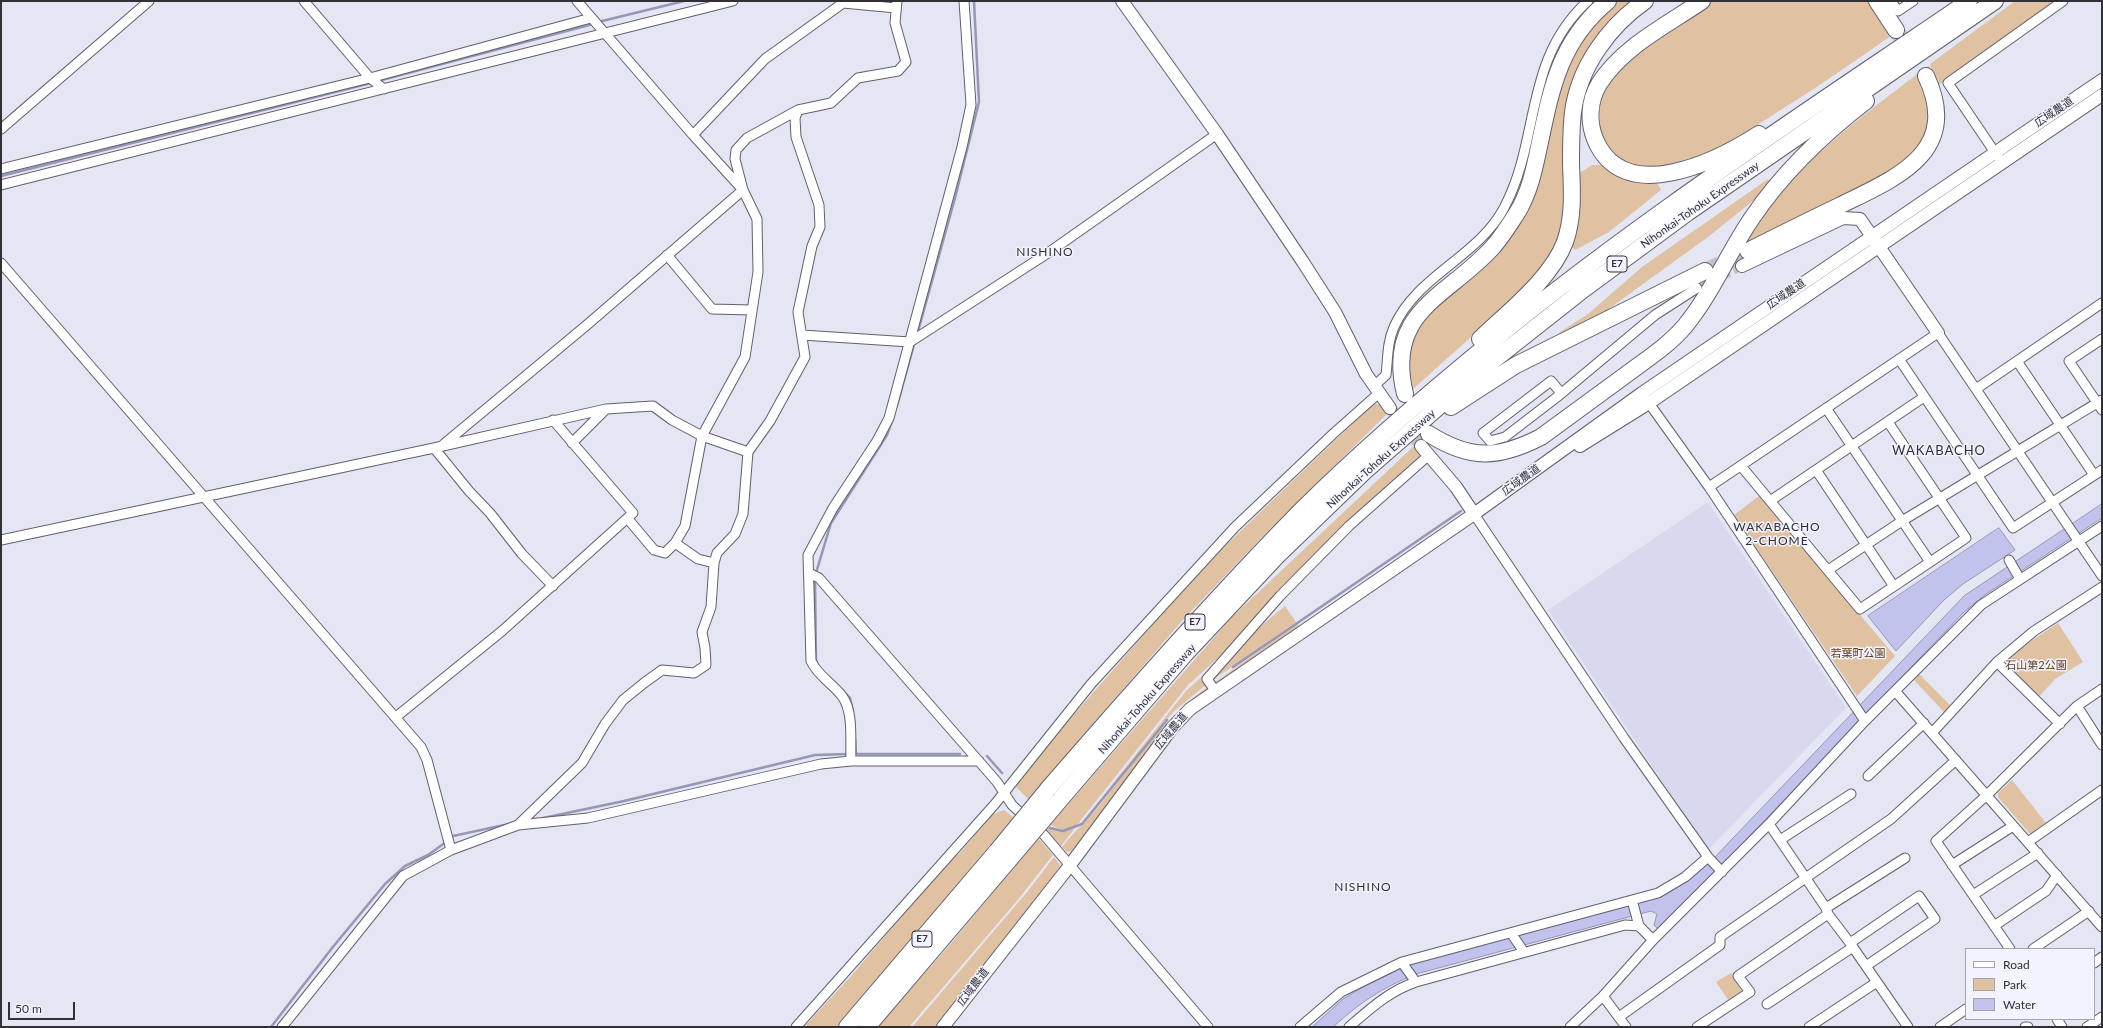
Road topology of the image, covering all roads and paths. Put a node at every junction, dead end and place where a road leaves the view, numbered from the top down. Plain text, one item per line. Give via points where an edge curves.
1 (149, 1) edge
2 (304, 1) edge
3 (576, 1) edge
4 (733, 1) edge
5 (964, 1) edge
6 (1122, 1) edge
7 (1588, 1) edge
8 (1608, 1) edge
9 (1645, 1) edge
10 (1702, 1) edge
11 (1877, 1) edge
12 (1891, 1) edge
13 (1913, 1) edge
14 (1968, 1) edge
15 (2063, 1) edge
16 (842, 2) edge
17 (1990, 4) edge
18 (897, 5) edge
19 (591, 18) junction
20 (1896, 30) tunnel mouth
21 (606, 32) junction
22 (1926, 76) tunnel mouth
23 (370, 78) junction
24 (2102, 80) edge
25 (384, 89) junction
26 (2102, 96) edge
27 (798, 110) junction
28 (1, 129) edge
29 (149, 132) junction
30 (1217, 134) junction
31 (693, 135) junction
32 (160, 145) junction
33 (1995, 152) junction
34 (2002, 163) junction
35 (1, 169) edge
36 (1, 185) edge
37 (743, 190) junction
38 (1872, 236) junction
39 (1880, 246) junction
40 (1748, 251) tunnel mouth
41 (667, 255) junction
42 (1, 263) edge
43 (1742, 266) tunnel mouth
44 (1705, 271) tunnel mouth
45 (1698, 288) tunnel mouth
46 (2102, 303) edge
47 (752, 310) junction
48 (1938, 333) junction
49 (802, 335) junction
50 (2102, 339) edge
51 (910, 342) junction
52 (1899, 359) junction
53 (2017, 361) junction
54 (1976, 389) junction
55 (1376, 390) junction
56 (1561, 393) junction
57 (1405, 394) dead end
58 (1924, 397) junction
59 (1645, 398) junction
60 (2101, 404) edge
61 (1390, 408) tunnel mouth
62 (1826, 408) junction
63 (606, 409) junction
64 (553, 420) junction
65 (1888, 422) junction
66 (2060, 426) junction
67 (702, 436) junction
68 (572, 443) junction
69 (1426, 445) junction
70 (1853, 446) junction
71 (438, 447) junction
72 (748, 452) junction
73 (2018, 452) junction
74 (1352, 463) junction
75 (1740, 466) junction
76 (1816, 470) junction
77 (2102, 470) edge
78 (2094, 475) junction
79 (1978, 476) junction
80 (1709, 487) junction
81 (203, 497) junction
82 (1939, 498) junction
83 (1770, 501) junction
84 (2053, 502) junction
85 (1474, 514) junction
86 (628, 519) junction
87 (1902, 521) junction
88 (2102, 526) edge
89 (1, 540) edge
90 (2079, 542) junction
91 (675, 543) junction
92 (1866, 545) junction
93 (1277, 556) junction
94 (2009, 560) dead end
95 (1930, 562) junction
96 (714, 563) junction
97 (1828, 570) junction
98 (809, 573) junction
99 (2102, 576) edge
100 (2020, 579) junction
101 (1893, 585) junction
102 (553, 586) junction
103 (2102, 587) edge
104 (1997, 662) junction
105 (2102, 689) edge
106 (1895, 691) junction
107 (1216, 692) junction
108 (2077, 706) junction
109 (396, 717) junction
110 (1865, 721) junction
111 (1924, 723) junction
112 (2060, 724) junction
113 (1932, 733) junction
114 (2102, 745) edge
115 (851, 760) junction
116 (1956, 760) junction
117 (979, 761) junction
118 (1868, 776) dead end
119 (2102, 790) edge
120 (1003, 793) junction
121 (1851, 794) dead end
122 (1054, 795) junction
123 (1987, 795) junction
124 (1769, 824) junction
125 (518, 826) junction
126 (2013, 826) junction
127 (1780, 840) junction
128 (2028, 842) junction
129 (451, 850) junction
130 (2038, 853) junction
131 (1003, 856) junction
132 (1709, 858) junction
133 (1906, 858) dead end
134 (1952, 865) junction
135 (1069, 866) junction
136 (1721, 870) junction
137 (2057, 875) junction
138 (1806, 878) junction
139 (1973, 895) junction
140 (1633, 902) junction
141 (1827, 911) junction
142 (2089, 911) junction
143 (1639, 926) junction
144 (1994, 926) junction
145 (2102, 927) edge
146 (1512, 934) junction
147 (1654, 940) junction
148 (1852, 945) junction
149 (2009, 948) edge
150 (2034, 948) edge
151 (1523, 950) junction
152 (1403, 964) dead end
153 (1866, 966) junction
154 (1413, 978) dead end
155 (1877, 982) junction
156 (1603, 996) junction
157 (1767, 1004) dead end
158 (1965, 1010) edge
159 (1619, 1017) junction
160 (2102, 1017) edge
161 (1903, 1025) edge
162 (282, 1027) edge
163 (796, 1027) edge
164 (847, 1027) edge
165 (867, 1027) edge
166 (943, 1027) edge
167 (1208, 1027) edge
168 (1300, 1027) edge
169 (1349, 1027) edge
170 (1570, 1027) edge
171 (1626, 1027) edge
172 (1697, 1027) edge
173 (1809, 1027) edge
174 (1940, 1027) edge
175 (2087, 1027) edge

1 - 28 street
2 - 23 street
3 - 19 street
4 - 21 street
5 - 51 street via 971,105
6 - 30 street
7 - 55 street via 1557,41 1547,61 1538,85 1518,176 1500,217 1467,253 1426,286 1406,307 1390,338 1386,375
8 - 57 highway via 1584,26 1560,64 1553,83 1536,163 1519,210 1492,248 1435,297 1410,326 1400,357 1400,376
9 - 74 highway via 1617,25 1604,41 1590,61 1580,84 1572,118 1571,219 1558,256 1544,276
10 - 14 highway via 1625,55 1598,85 1590,115 1592,132 1598,147 1619,167 1632,173 1665,175 1716,157 1753,137 1895,43
11 - 20 highway
12 - 13 street via 1898,11
14 - 74 highway, Nihonkai-Tohoku Expressway / E7 via 1728,165 1577,274 1465,363
15 - 33 street via 1948,83
16 - 18 street
16 - 31 street via 765,59
17 - 69 highway via 1838,123 1802,156 1752,217 1699,308 1684,327 1650,357 1541,437 1524,446 1503,452 1476,454 1454,448
17 - 93 highway, Nihonkai-Tohoku Expressway / E7 via 1687,213 1515,342 1365,471
18 - 27 street via 895,23 906,62 898,71 858,78 831,103
19 - 21 street
19 - 23 street
21 - 25 street
21 - 31 street
22 - 40 highway via 1933,94 1936,118 1930,142 1916,161 1892,179
23 - 25 street
23 - 29 street
24 - 33 street, 広域農道
25 - 32 street
26 - 34 street, 広域農道
27 - 37 street via 747,138 736,150 735,158
27 - 49 street via 795,118 796,137 819,205 820,227 812,246 798,312
29 - 32 street
29 - 35 street
30 - 51 street via 1048,253
30 - 55 street via 1319,286
31 - 37 street
32 - 36 street
33 - 34 street
33 - 38 street, 広域農道
34 - 39 street, 広域農道
37 - 41 street
37 - 47 street via 757,219 758,272
38 - 39 street
38 - 43 street via 1860,220 1843,218
38 - 59 street, 広域農道
39 - 48 street
39 - 59 street, 広域農道
41 - 47 street via 712,309
41 - 71 street
42 - 81 street
44 - 93 highway via 1550,347 1480,387 1452,406 1327,517
45 - 56 street via 1655,315
46 - 53 street
47 - 67 street via 745,357
48 - 52 street
48 - 54 street
49 - 51 street
49 - 72 street via 805,357 770,422
50 - 60 street via 2069,361
51 - 98 street via 889,418 833,508 808,555
52 - 58 street
52 - 62 street
53 - 54 street
53 - 66 street
54 - 73 street
55 - 61 street
55 - 120 street via 1235,528 1091,684
56 - 56 street via 1505,436 1490,441 1483,433 1551,382
58 - 65 street
58 - 79 street
59 - 80 street
59 - 85 street, 広域農道
60 - 66 street
62 - 70 street
62 - 75 street
63 - 64 street
63 - 67 street via 652,406
63 - 68 street
64 - 68 street
64 - 71 street
65 - 70 street
65 - 82 street
66 - 73 street
66 - 78 street
67 - 72 street
67 - 91 street via 685,526
68 - 86 street via 633,513
69 - 85 street
69 - 107 street via 1280,596 1207,679
70 - 76 street
70 - 87 street
71 - 81 street
71 - 102 street via 469,491 522,554
72 - 96 street via 743,514 735,534 717,553
73 - 79 street
73 - 84 street
74 - 122 highway, Nihonkai-Tohoku Expressway / E7 via 1231,583 1110,717
75 - 80 street
75 - 83 street
76 - 83 street
76 - 92 street
77 - 78 street
78 - 84 street
79 - 82 street
79 - 84 street via 2013,528
80 - 110 street
81 - 89 street
81 - 109 street
82 - 87 street
82 - 95 street via 1966,538
83 - 97 street
84 - 90 street
85 - 107 street, 広域農道
85 - 132 street via 1624,738
86 - 91 street via 654,550 665,553
86 - 102 street
87 - 92 street
87 - 95 street
88 - 90 street
90 - 99 street
90 - 100 street
91 - 96 street via 698,559
92 - 97 street
92 - 101 street
93 - 122 highway, Nihonkai-Tohoku Expressway / E7
94 - 100 street
95 - 101 street
96 - 125 street via 711,607 702,632 706,665 694,673 662,670 644,682 623,700 604,724 582,764
97 - 101 street via 1860,609
98 - 115 street via 811,661 816,671 847,704
98 - 117 street via 819,578
100 - 106 street via 1981,605
102 - 109 street
103 - 104 street via 2034,631
104 - 112 street
104 - 113 street
105 - 108 street
106 - 110 street
106 - 111 street
107 - 135 street, 広域農道 via 1190,709 1172,728
108 - 112 street
108 - 114 street
109 - 129 street via 421,747 427,760
110 - 124 street
111 - 113 street
111 - 118 street
112 - 123 street
113 - 116 street
115 - 117 street
115 - 125 street via 821,764 588,818
116 - 123 street
116 - 138 street via 1890,819
117 - 120 street
119 - 128 street
120 - 135 street via 1044,835
120 - 163 street
121 - 127 street
122 - 131 highway, Nihonkai-Tohoku Expressway / E7, bridge
123 - 126 street
123 - 134 street via 1936,840
124 - 127 street
124 - 136 street
125 - 129 street
126 - 128 street
126 - 134 street
127 - 138 street
128 - 130 street
129 - 162 street via 403,876
130 - 137 street
130 - 139 street
131 - 164 highway, Nihonkai-Tohoku Expressway / E7
131 - 165 highway, Nihonkai-Tohoku Expressway / E7
132 - 136 street
132 - 140 street via 1669,888
133 - 141 street
134 - 139 street
135 - 166 street, 広域農道
135 - 167 street
136 - 147 street
137 - 142 street
137 - 144 street via 2046,892
138 - 141 street
138 - 159 street via 1720,937 1720,945
139 - 144 street
140 - 143 street
140 - 146 street
141 - 148 street
141 - 172 street via 1738,976 1750,992
142 - 145 street
142 - 150 street
143 - 147 street
143 - 151 street via 1625,925
144 - 149 street
146 - 151 street
146 - 168 street via 1394,966 1341,992
147 - 156 street
148 - 153 street
148 - 153 street via 1919,896 1935,919
148 - 157 street
151 - 169 street via 1399,988 1382,998
152 - 154 street
153 - 155 street
155 - 161 street
155 - 173 street
156 - 159 street
156 - 170 street
158 - 174 street
159 - 171 street
160 - 175 street

